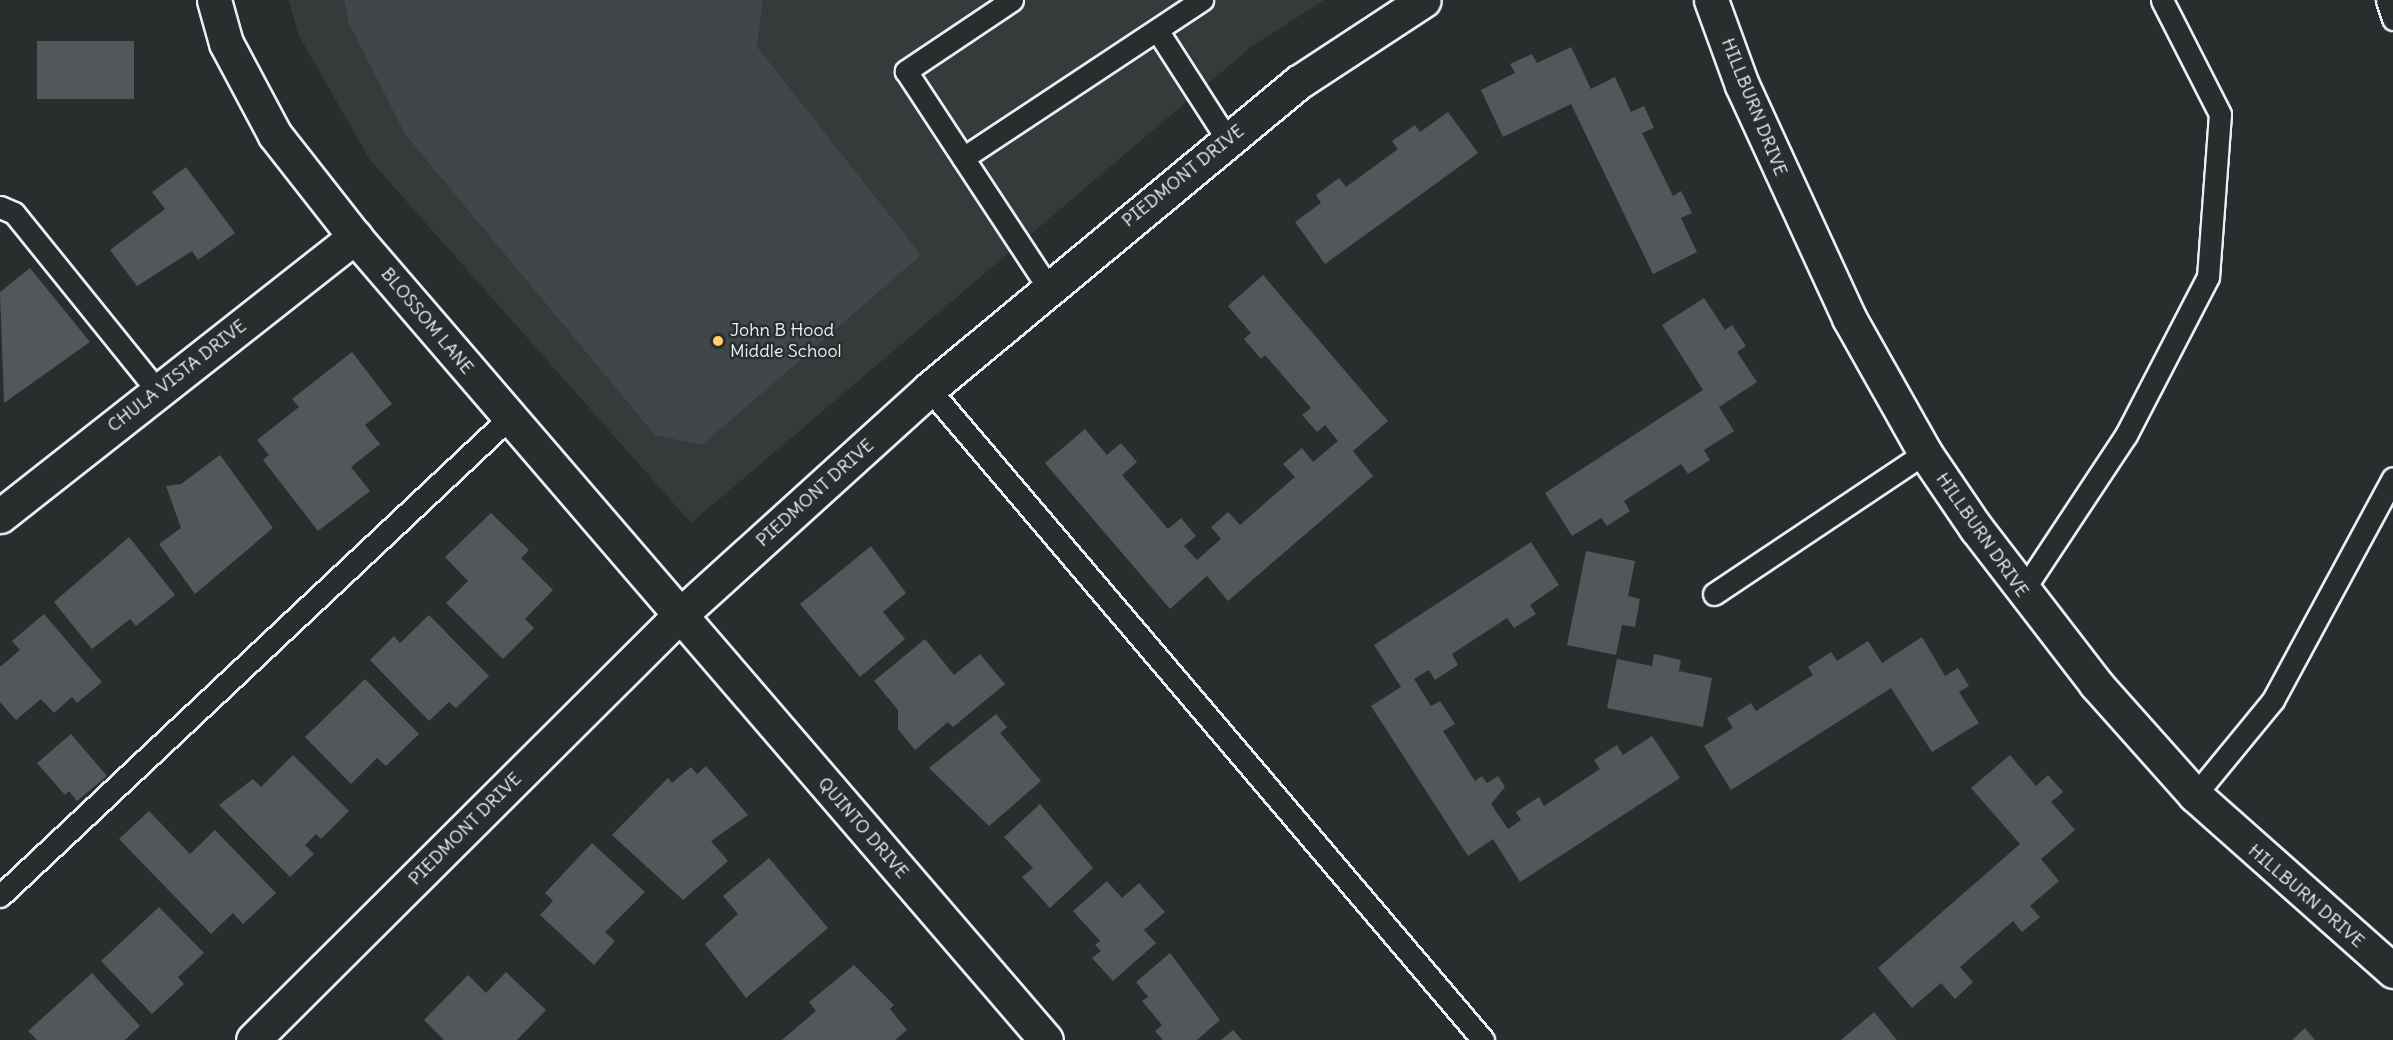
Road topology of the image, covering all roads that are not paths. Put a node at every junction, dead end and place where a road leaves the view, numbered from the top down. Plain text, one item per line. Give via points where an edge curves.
1 (214, 0) edge
2 (1012, 0) edge
3 (1202, 0) edge
4 (1424, 0) edge
5 (1711, 0) edge
6 (2162, 0) edge
7 (2387, 0) edge
8 (2393, 19) edge
9 (1157, 30) junction
10 (1227, 139) junction
11 (963, 158) junction
12 (0, 207) edge
13 (356, 237) junction
14 (1048, 287) junction
15 (157, 390) junction
16 (929, 390) junction
17 (509, 418) junction
18 (1926, 453) junction
19 (2393, 478) edge
20 (0, 516) edge
21 (2022, 592) junction
22 (1714, 594) dead end
23 (679, 616) junction
24 (2195, 795) junction
25 (0, 896) edge
26 (2393, 971) edge
27 (1041, 1038) edge
28 (253, 1040) edge
29 (1483, 1040) edge

1 - 13 street, BLOSSOM LANE via 226,43 275,135
2 - 11 lane via 906,71
3 - 9 lane
4 - 10 street, PIEDMONT DRIVE via 1299,82
5 - 18 street, HILLBURN DRIVE via 1804,226
6 - 21 lane via 2220,114 2208,277 2126,435
7 - 8 lane
9 - 10 lane
9 - 11 lane
10 - 14 street, PIEDMONT DRIVE
11 - 14 lane
12 - 15 lane via 14,213
13 - 15 street, CHULA VISTA DRIVE
13 - 17 street, BLOSSOM LANE
14 - 16 street, PIEDMONT DRIVE
15 - 20 street, CHULA VISTA DRIVE
16 - 23 street, PIEDMONT DRIVE
16 - 29 lane
17 - 23 street, BLOSSOM LANE
17 - 25 lane
18 - 21 street, HILLBURN DRIVE
18 - 22 lane
19 - 24 lane via 2273,700
21 - 24 street, HILLBURN DRIVE
23 - 27 street, QUINTO DRIVE
23 - 28 street, PIEDMONT DRIVE
24 - 26 street, HILLBURN DRIVE

